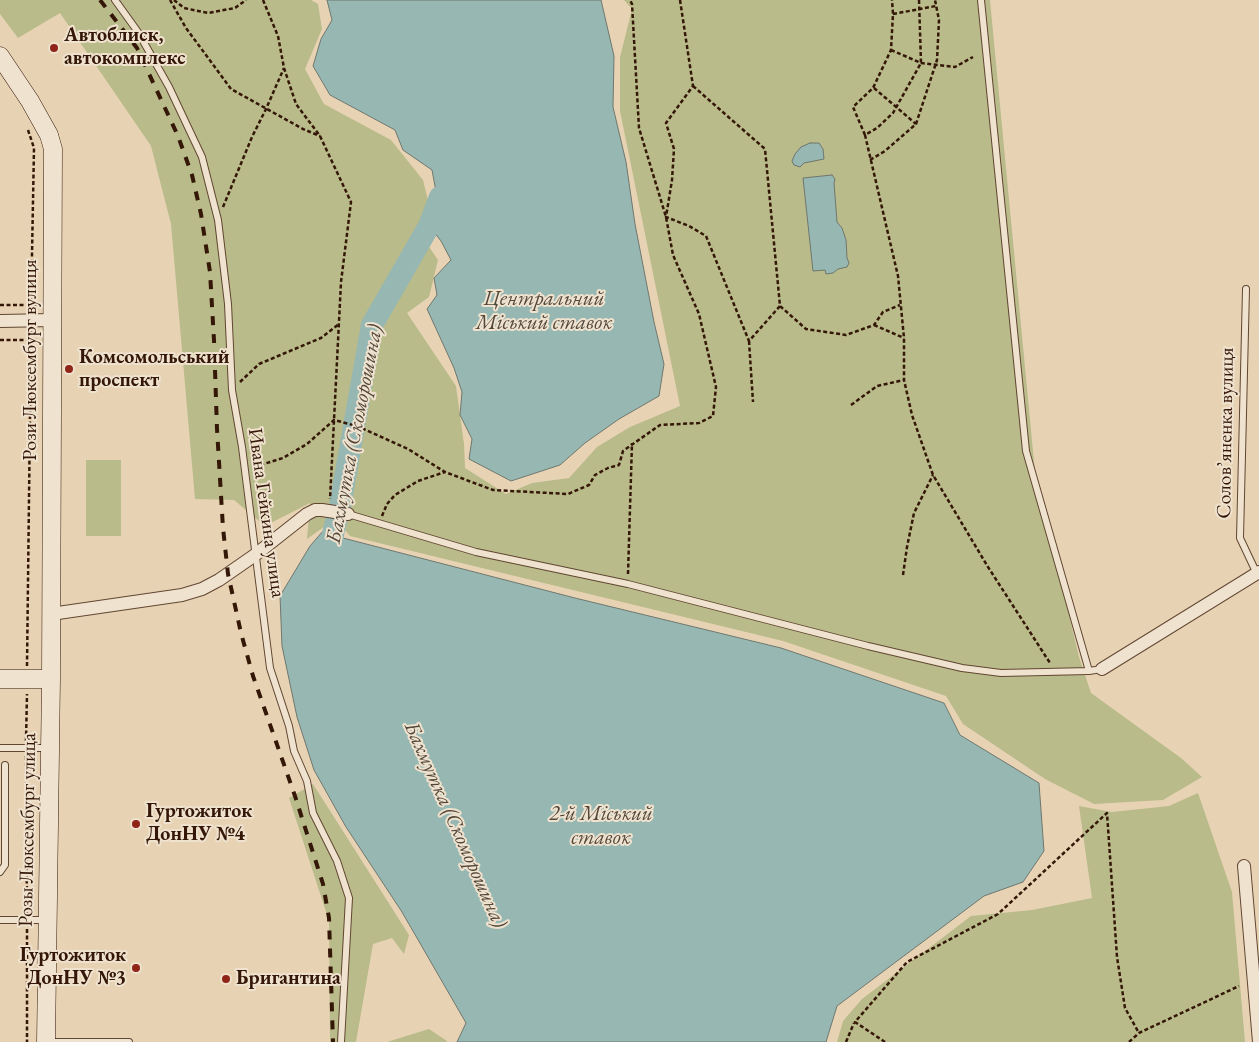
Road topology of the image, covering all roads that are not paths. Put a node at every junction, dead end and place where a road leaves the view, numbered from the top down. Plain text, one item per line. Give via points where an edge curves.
1 (115, 0) edge
2 (981, 0) edge
3 (0, 56) edge
4 (1246, 289) dead end
5 (52, 313) junction
6 (0, 321) edge
7 (348, 514) joint
8 (255, 555) junction
9 (1258, 573) edge
10 (51, 614) junction
11 (1102, 669) joint
12 (1089, 672) junction
13 (0, 679) edge
14 (52, 679) junction
15 (0, 748) edge
16 (50, 748) junction
17 (5, 765) dead end
18 (1244, 866) dead end
19 (0, 872) edge
20 (0, 920) edge
21 (48, 920) junction
22 (46, 1042) edge
23 (129, 1042) edge
24 (341, 1042) edge
25 (1259, 1042) edge

1 - 8 lane, Ивана Гейкина улица via 138,32 169,87 202,157 218,220 228,304 232,390
2 - 12 lane via 1026,451
3 - 5 street, Рози Люксембург вулиця via 30,100 52,142
4 - 9 lane, Солов’яненка вулиця via 1240,538
5 - 6 street via 31,320
5 - 10 street, Рози Люксембург вулиця
7 - 8 street via 315,510
7 - 12 lane via 476,552 628,584 962,668 1001,673
8 - 10 street via 219,580 182,595
8 - 24 lane, Ивана Гейкина улица via 270,668 294,751 307,781 313,814 337,861 349,898
9 - 11 street
10 - 14 street, Рози Люксембург вулиця
11 - 12 lane
13 - 14 street
14 - 16 street, Розы Люксембург улица
15 - 16 lane
16 - 21 street, Розы Люксембург улица
17 - 19 lane via 5,865
18 - 25 street
20 - 21 lane
21 - 22 street, Розы Люксембург улица
22 - 23 lane

